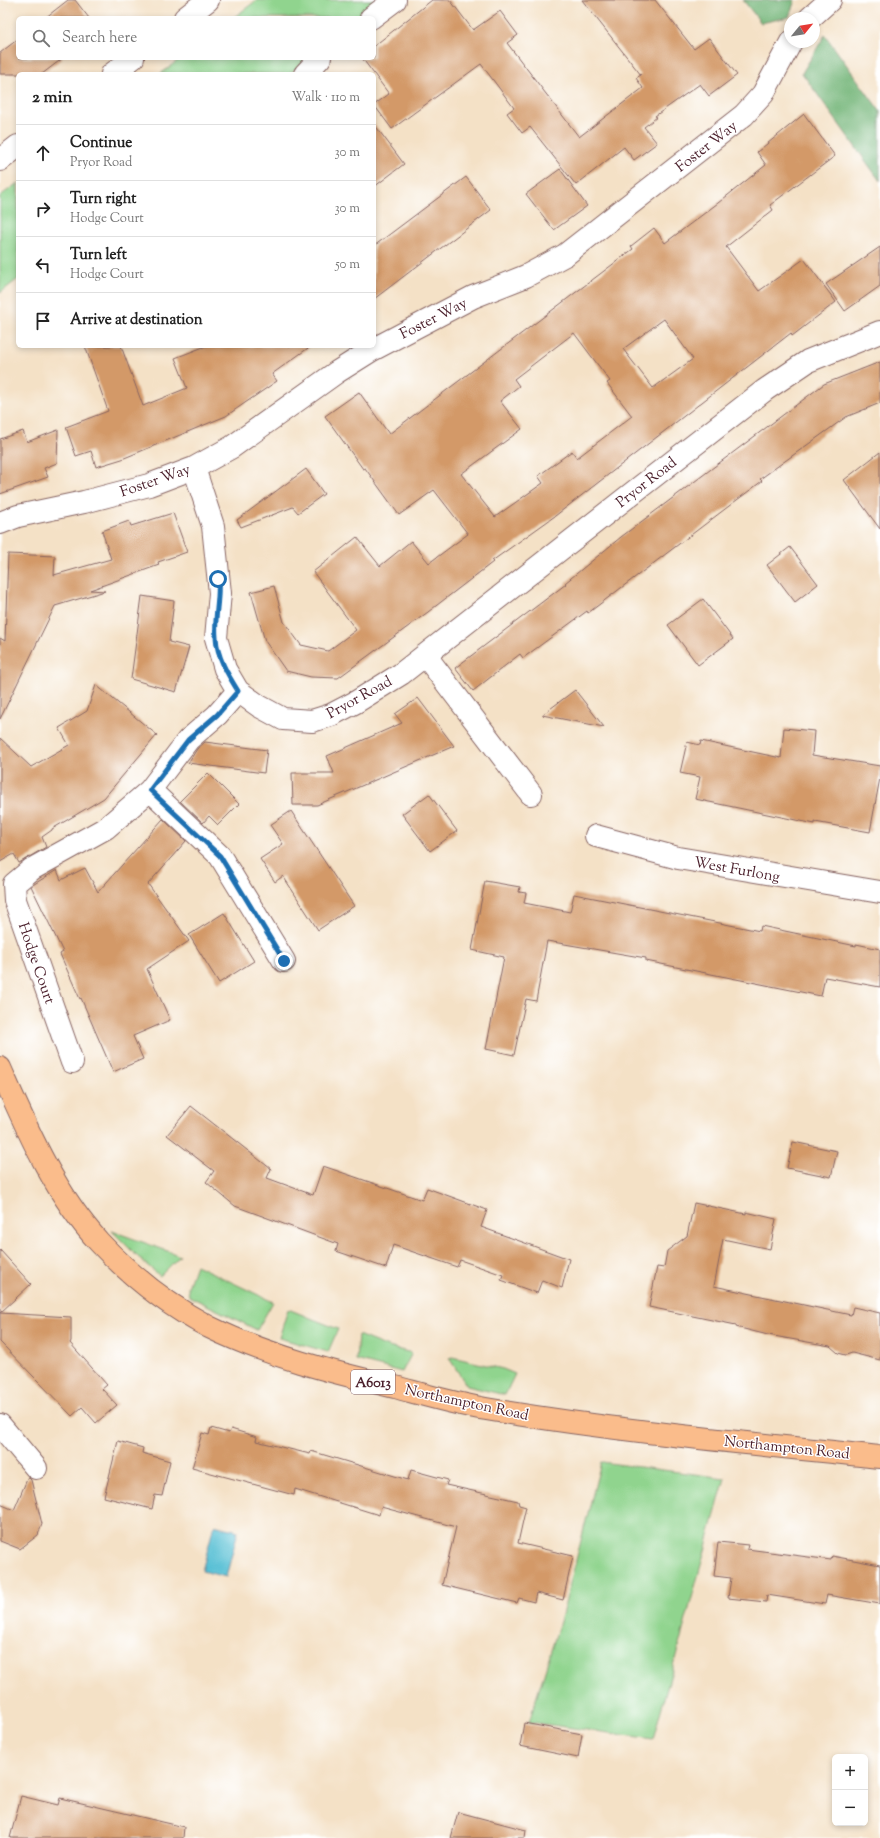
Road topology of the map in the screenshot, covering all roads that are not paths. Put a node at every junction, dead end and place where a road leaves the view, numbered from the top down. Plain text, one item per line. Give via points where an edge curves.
1 (208, 0) edge
2 (395, 0) edge
3 (830, 0) edge
4 (817, 12) edge
5 (188, 16) edge
6 (374, 16) edge
7 (788, 48) edge
8 (130, 60) edge
9 (318, 60) edge
10 (115, 72) edge
11 (307, 72) edge
12 (16, 148) edge
13 (0, 160) edge
14 (880, 332) edge
15 (376, 346) edge
16 (371, 348) edge
17 (194, 468) junction
18 (0, 523) edge
19 (425, 655) junction
20 (238, 691) junction
21 (150, 790) junction
22 (531, 794) dead end
23 (596, 836) dead end
24 (880, 892) edge
25 (284, 961) dead end
26 (72, 1062) dead end
27 (0, 1068) edge
28 (0, 1425) edge
29 (880, 1457) edge
30 (36, 1468) dead end

1 - 5 street
2 - 6 street
3 - 4 street
7 - 15 street, Foster Way via 763,94 744,116 565,255 526,276 473,297
8 - 10 street
9 - 11 street
12 - 13 street
14 - 19 street, Pryor Road via 808,361 765,390
16 - 17 street, Foster Way via 232,447
17 - 18 street, Foster Way via 149,485 18,516
17 - 20 street, Pryor Road via 213,526 220,593 216,638 224,669
19 - 20 street, Pryor Road via 356,702 332,715 312,721 283,719
19 - 22 street
20 - 21 street, Hodge Court via 217,715 188,740
21 - 25 street via 220,856
21 - 26 street, Hodge Court via 106,828 32,869 14,884 15,900
23 - 24 street, West Furlong via 678,858
27 - 29 main road, Northampton Road / A6013 via 27,1129 51,1173 76,1213 99,1242 134,1276 167,1300 207,1326 247,1344 338,1374 483,1409 668,1435
28 - 30 street

